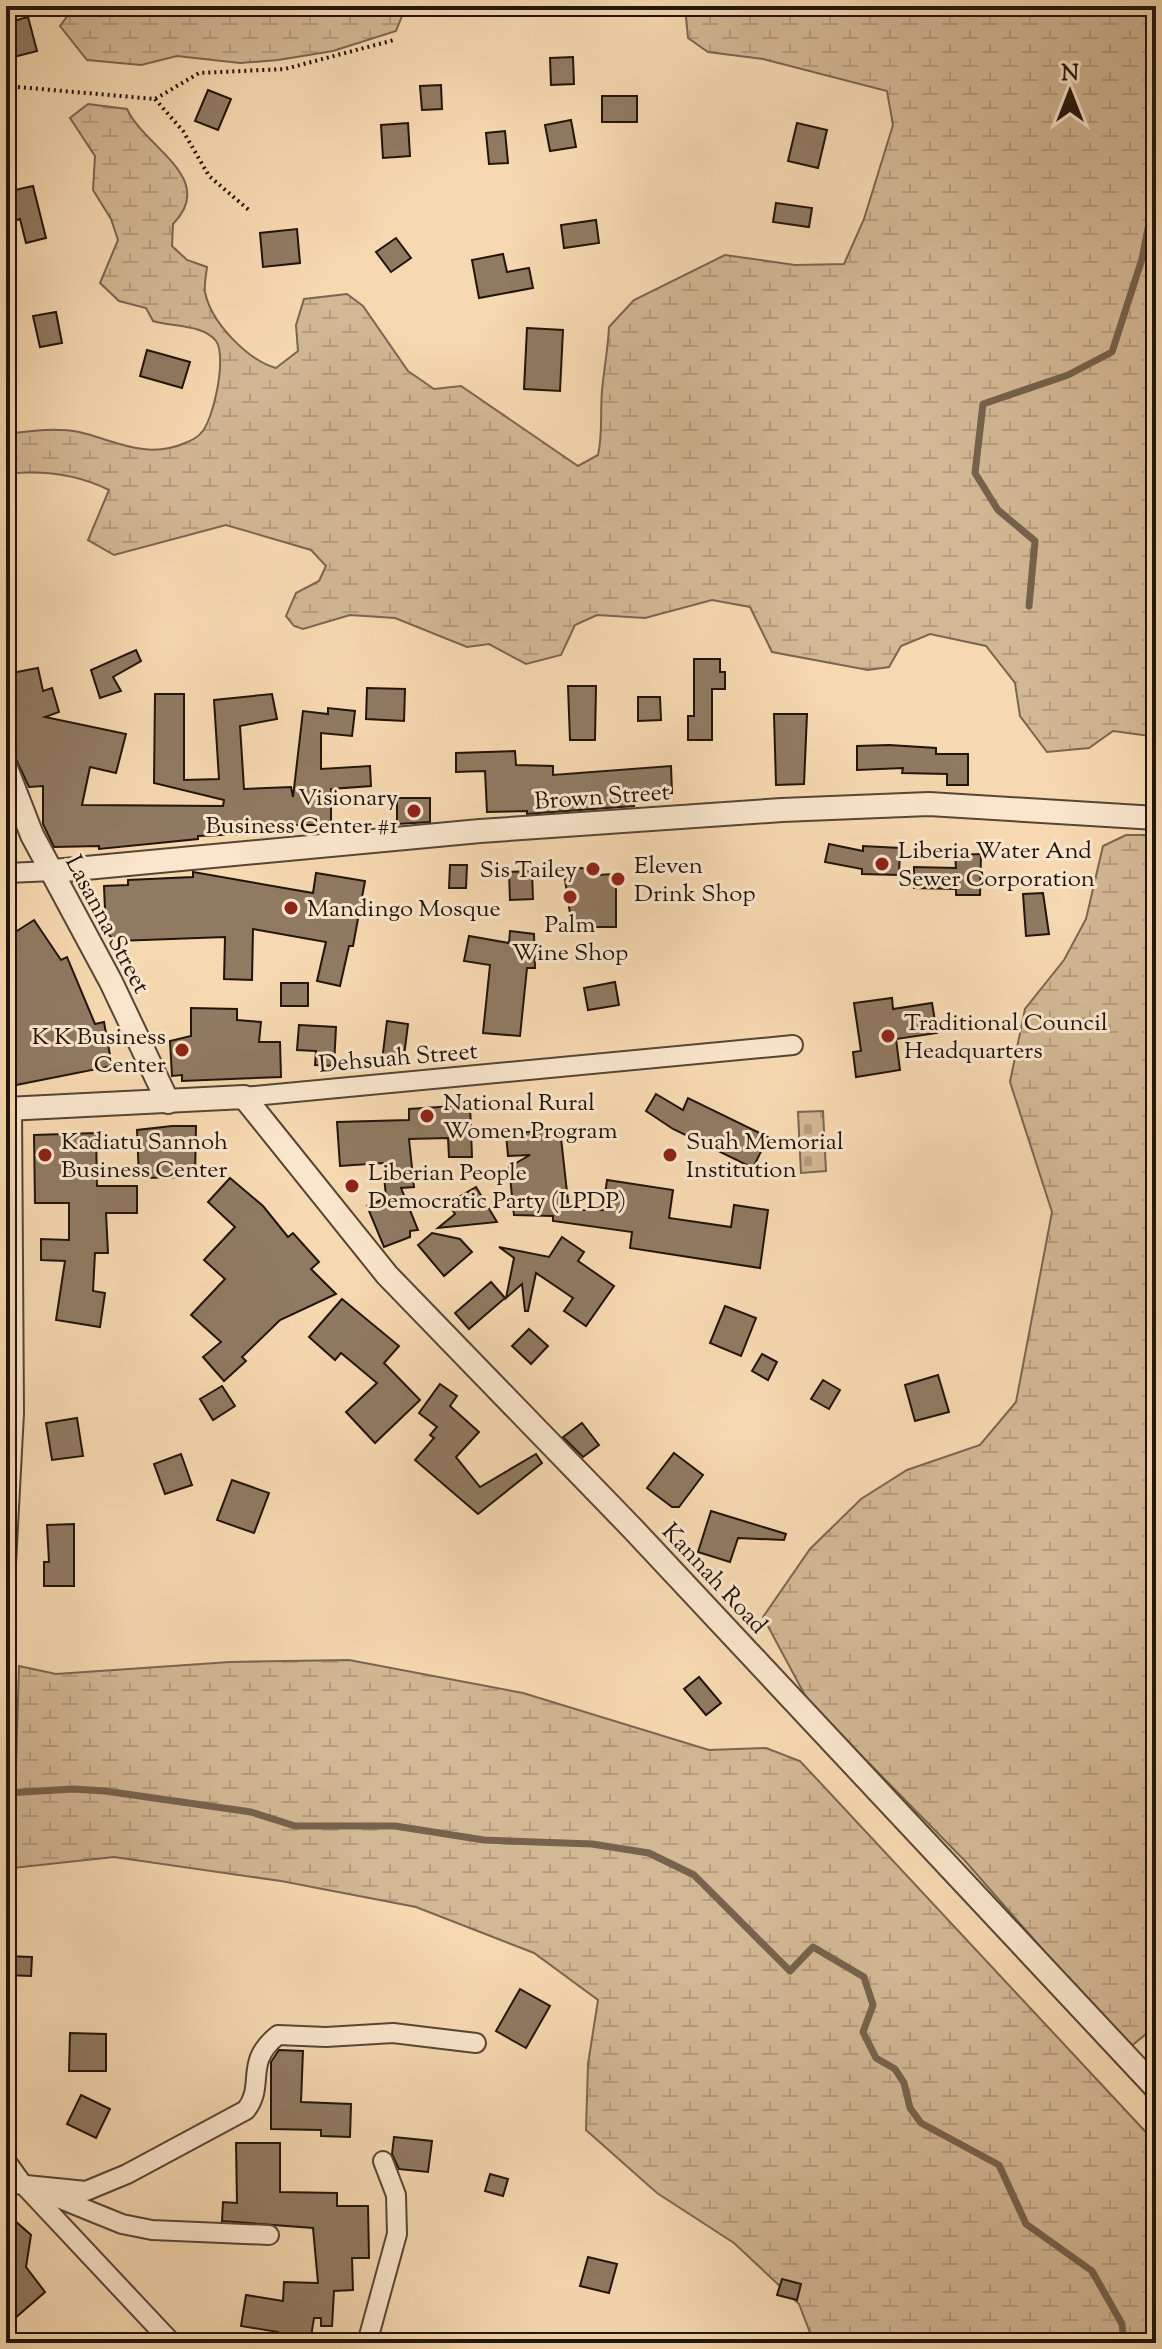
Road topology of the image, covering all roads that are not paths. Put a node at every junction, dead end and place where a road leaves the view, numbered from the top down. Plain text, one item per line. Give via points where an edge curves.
1 (6, 768) edge
2 (1150, 818) edge
3 (54, 871) junction
4 (6, 873) edge
5 (793, 1045) dead end
6 (244, 1097) junction
7 (168, 1102) junction
8 (9, 1109) edge
9 (6, 1564) edge
10 (476, 2043) dead end
11 (1156, 2088) edge
12 (6, 2161) edge
13 (383, 2161) dead end
14 (13, 2183) edge
15 (269, 2235) dead end
16 (172, 2343) edge
17 (367, 2343) edge

1 - 3 street, Lasanna Street via 32,835
2 - 3 street, Brown Street via 929,804 782,810 480,831
3 - 4 street
3 - 7 street, Lasanna Street
5 - 6 street, Dehsuah Street
6 - 7 street, Dehsuah Street
6 - 11 street, Kannah Road via 387,1275 633,1529
7 - 8 street, Dehsuah Street
8 - 9 street via 14,1413
10 - 14 street via 393,2033 278,2035 259,2054 246,2110 86,2191
12 - 14 street
13 - 17 street via 396,2195 397,2234
14 - 15 street via 122,2224 187,2234
14 - 16 street

